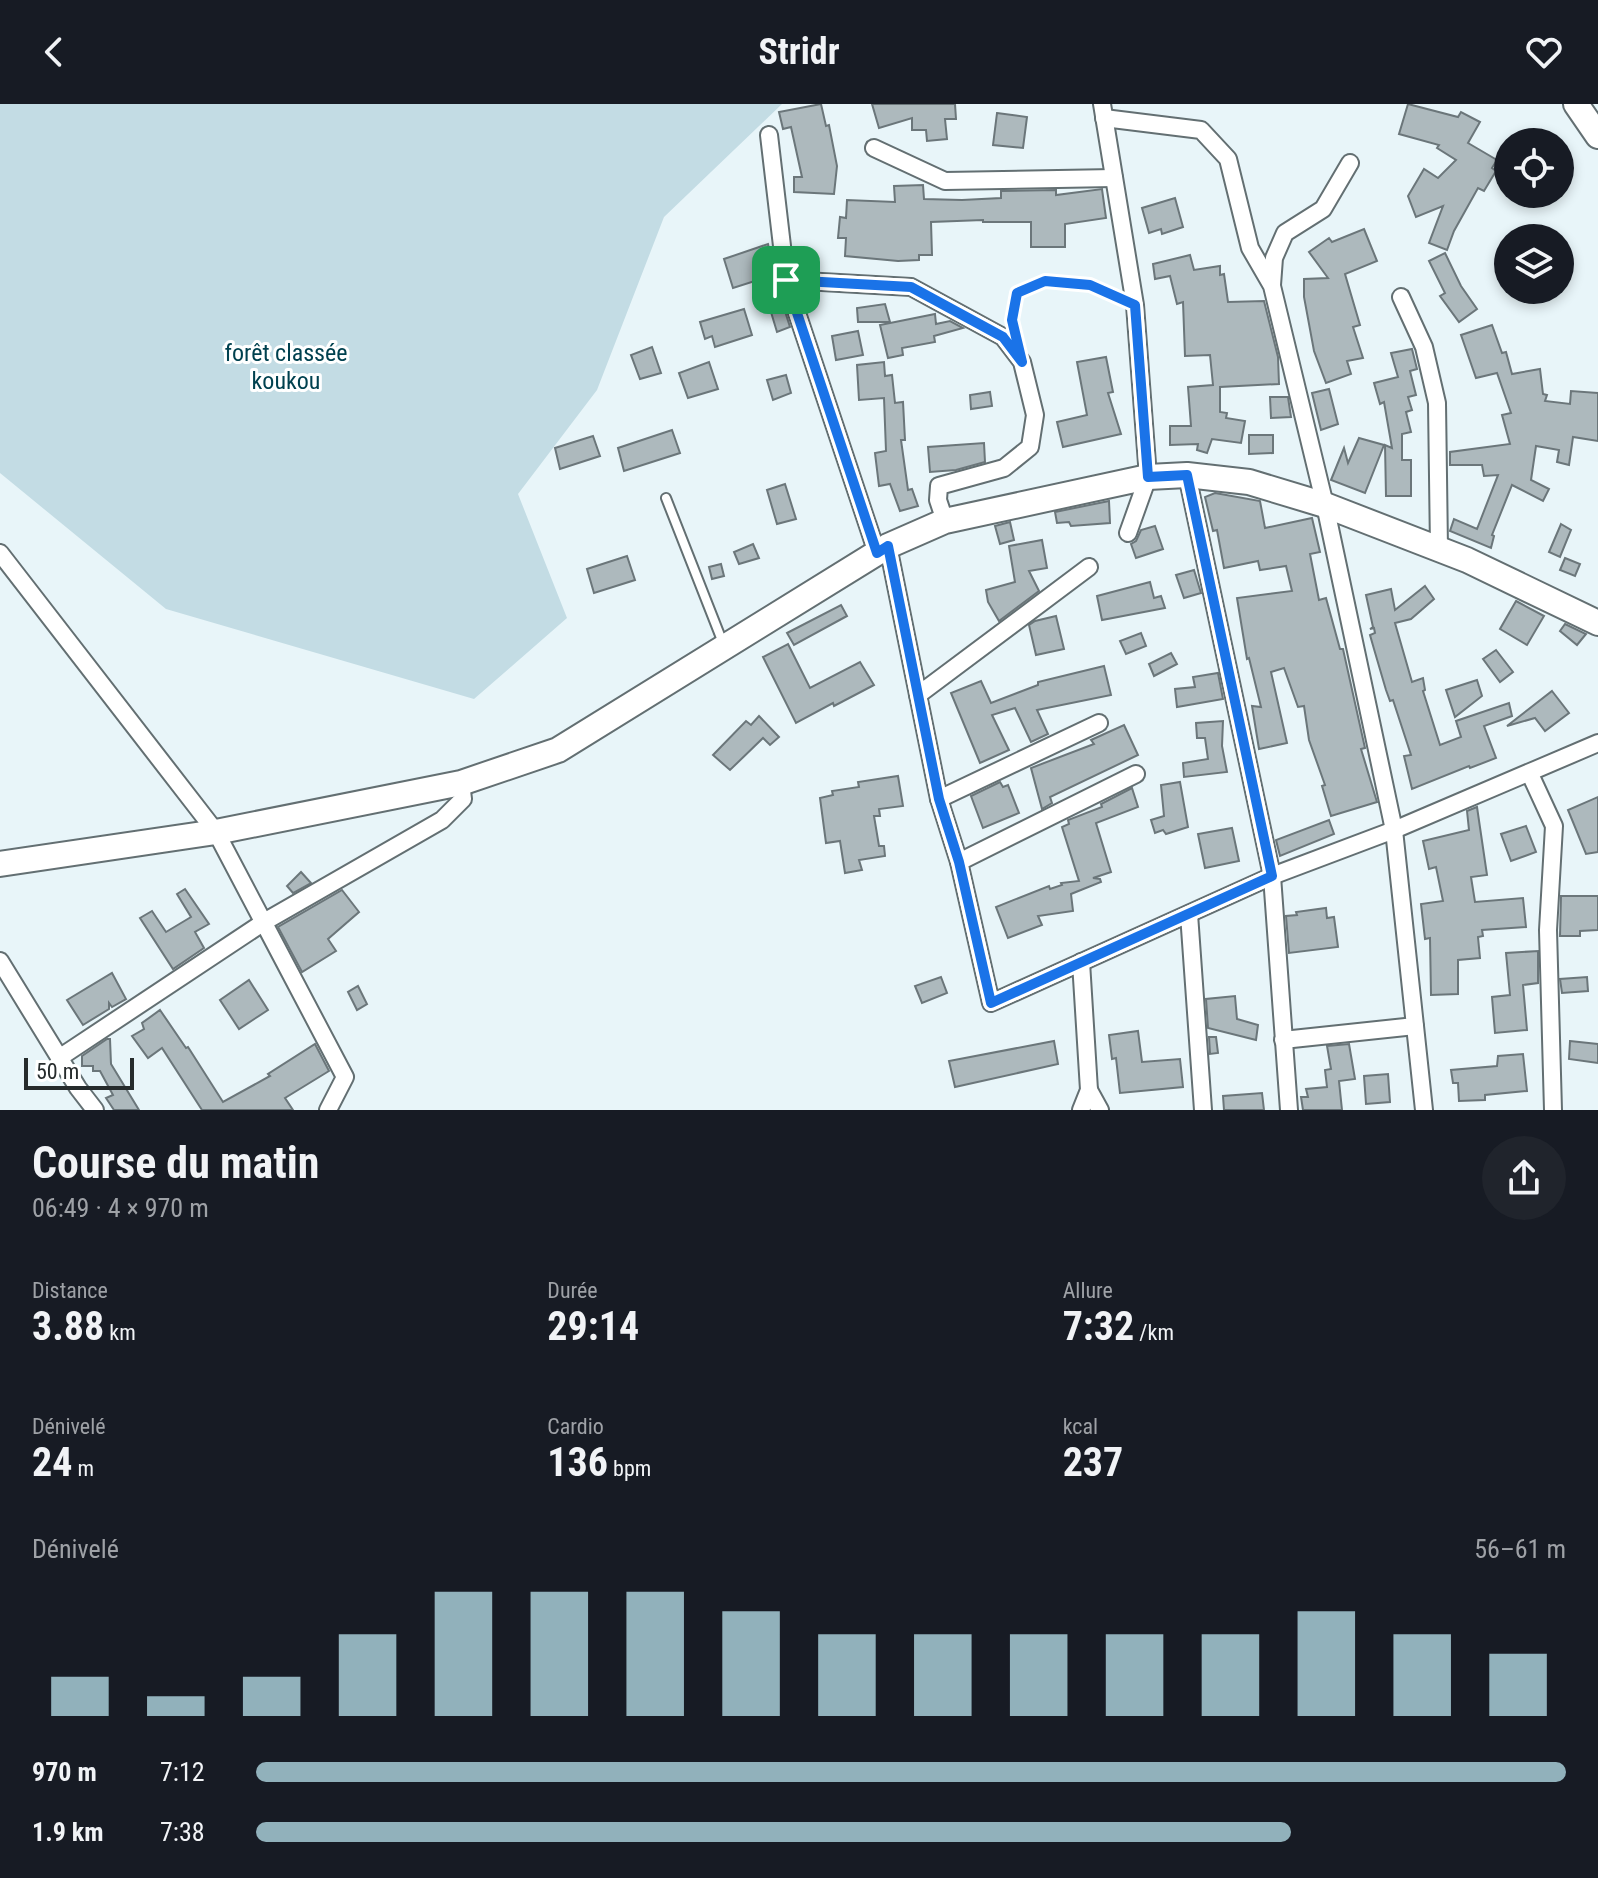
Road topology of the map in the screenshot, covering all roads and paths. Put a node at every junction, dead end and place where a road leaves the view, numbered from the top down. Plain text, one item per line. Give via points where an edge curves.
1 (1576, 104) edge
2 (1103, 111) edge
3 (769, 135) dead end
4 (1598, 136) edge
5 (874, 148) dead end
6 (1350, 163) dead end
7 (1114, 178) junction
8 (786, 280) junction
9 (1272, 286) junction
10 (1401, 297) dead end
11 (1135, 305) junction
12 (1022, 362) junction
13 (1187, 475) junction
14 (1148, 477) junction
15 (666, 498) dead end
16 (1325, 505) junction
17 (945, 521) junction
18 (1128, 533) dead end
19 (882, 549) junction
20 (1439, 549) junction
21 (0, 553) edge
22 (1089, 567) dead end
23 (1598, 623) edge
24 (725, 647) junction
25 (918, 695) junction
26 (1099, 723) dead end
27 (1598, 743) edge
28 (1136, 774) dead end
29 (1530, 774) junction
30 (461, 783) junction
31 (939, 799) junction
32 (1394, 830) junction
33 (216, 832) junction
34 (959, 862) junction
35 (0, 864) edge
36 (1272, 876) junction
37 (1189, 914) junction
38 (264, 922) junction
39 (0, 961) edge
40 (1081, 962) junction
41 (1415, 1026) junction
42 (1283, 1040) junction
43 (59, 1058) junction
44 (1089, 1090) junction
45 (95, 1110) edge
46 (328, 1110) edge
47 (1081, 1110) edge
48 (1100, 1110) edge
49 (1203, 1110) edge
50 (1289, 1110) edge
51 (1424, 1110) edge
52 (1553, 1110) edge

1 - 4 street
2 - 7 street
2 - 9 street via 1201,130 1228,159 1250,248
3 - 8 street
5 - 7 street via 945,181
6 - 9 street via 1323,209 1285,233 1274,258
7 - 11 street
8 - 12 street via 911,287 1003,337
8 - 19 street
9 - 16 street
10 - 20 street via 1424,347 1437,403
11 - 12 lane via 1090,285 1045,281 1017,293 1012,320
11 - 14 street
12 - 17 street via 1035,415 1030,447 1004,468 939,486
13 - 14 street
13 - 16 street via 1249,482
13 - 36 street
14 - 17 street
14 - 18 street
15 - 24 lane
16 - 20 street
16 - 32 street
17 - 19 street
19 - 24 street
19 - 25 street
20 - 23 street
21 - 33 street
22 - 25 street
24 - 30 street via 558,750
25 - 31 street
26 - 31 street
27 - 29 street
28 - 34 street
29 - 32 street
29 - 52 street via 1554,826 1548,930
30 - 33 street
30 - 38 street via 463,799 442,820
31 - 34 street
32 - 36 street
32 - 41 street
33 - 35 street
33 - 38 street
34 - 40 street via 991,1003
36 - 37 street
36 - 42 street
37 - 40 street
37 - 49 street
38 - 43 street
38 - 46 street via 345,1077
39 - 43 street
40 - 44 street
41 - 42 street
41 - 51 street
42 - 50 street
43 - 45 street
44 - 47 street
44 - 48 street

